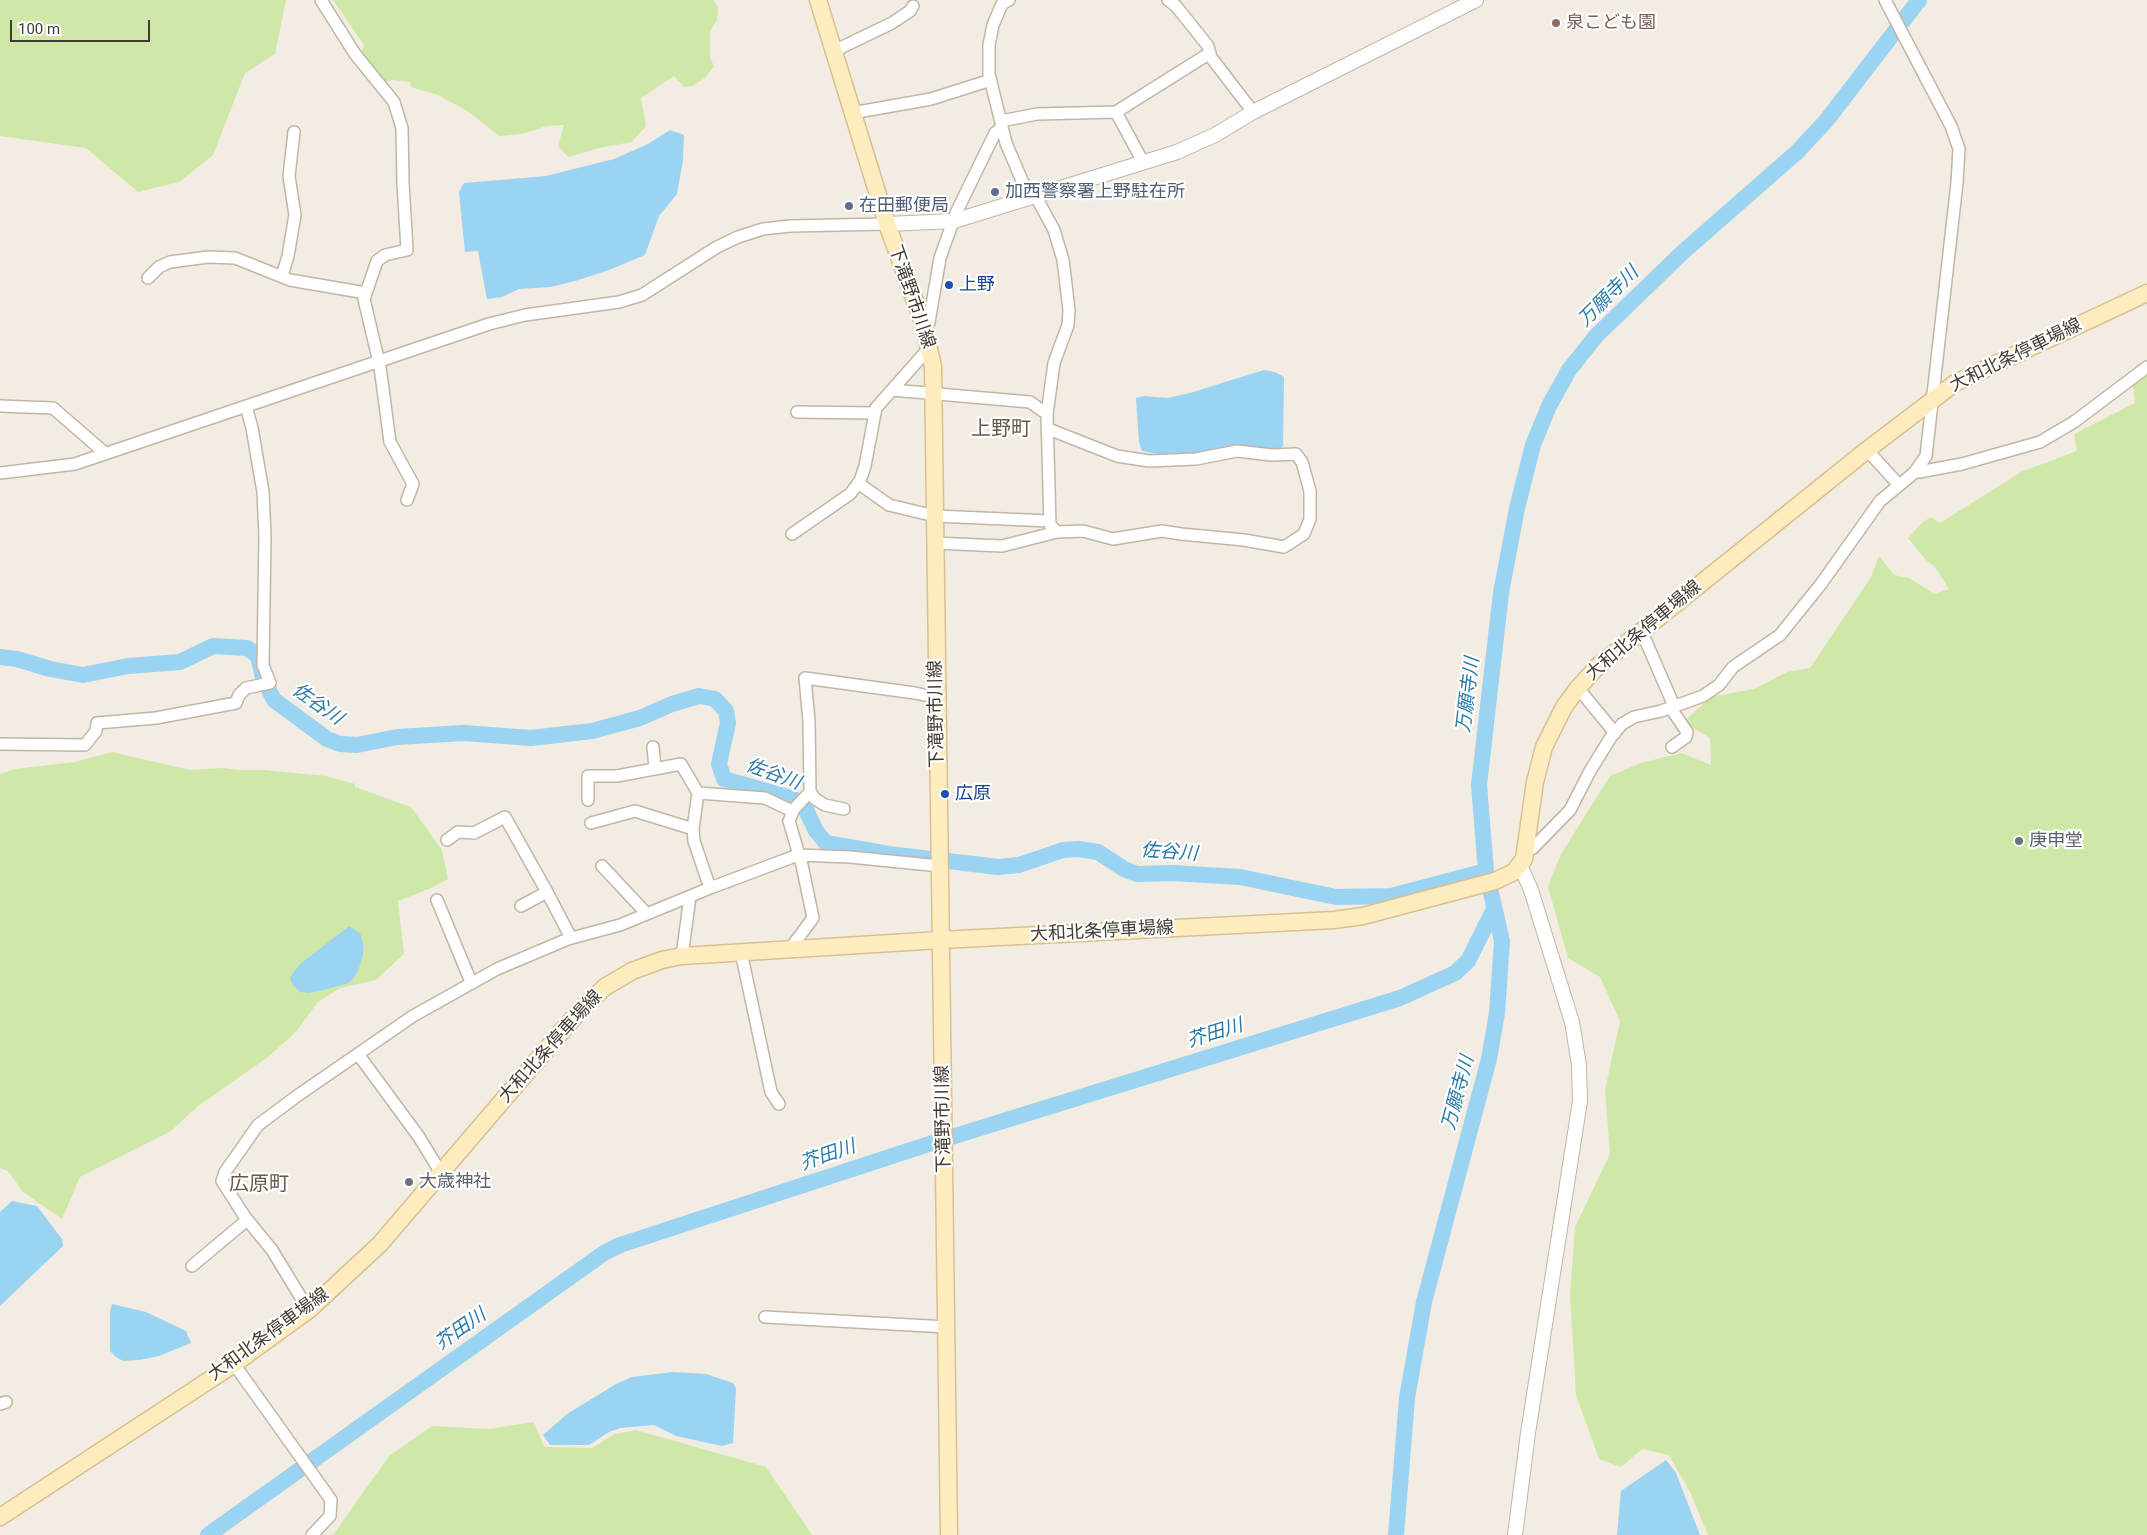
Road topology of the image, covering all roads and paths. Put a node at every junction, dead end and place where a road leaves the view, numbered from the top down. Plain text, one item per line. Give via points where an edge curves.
1 (321, 0) edge
2 (818, 0) edge
3 (1009, 0) edge
4 (1168, 0) edge
5 (1476, 0) edge
6 (1886, 0) edge
7 (913, 6) dead end
8 (834, 51) junction
9 (1210, 53) junction
10 (991, 80) junction
11 (1116, 112) junction
12 (1253, 112) junction
13 (852, 113) junction
14 (1002, 124) junction
15 (294, 132) dead end
16 (1143, 162) junction
17 (1032, 195) junction
18 (954, 221) junction
19 (886, 224) junction
20 (282, 276) junction
21 (148, 278) dead end
22 (366, 293) junction
23 (2147, 293) edge
24 (923, 323) junction
25 (930, 347) junction
26 (377, 362) junction
27 (2147, 366) edge
28 (892, 390) junction
29 (933, 394) junction
30 (1932, 399) junction
31 (0, 406) edge
32 (246, 406) junction
33 (798, 412) dead end
34 (875, 413) junction
35 (1047, 414) junction
36 (1047, 431) junction
37 (1867, 450) junction
38 (105, 453) junction
39 (1916, 470) junction
40 (0, 473) edge
41 (858, 483) junction
42 (1899, 485) junction
43 (406, 500) dead end
44 (935, 516) junction
45 (1050, 521) junction
46 (1057, 532) junction
47 (792, 534) dead end
48 (935, 542) junction
49 (1641, 630) junction
50 (1578, 688) junction
51 (938, 698) junction
52 (1672, 707) junction
53 (1615, 733) junction
54 (0, 744) edge
55 (653, 747) dead end
56 (1672, 747) dead end
57 (655, 768) junction
58 (810, 792) junction
59 (698, 793) junction
60 (588, 800) dead end
61 (844, 809) dead end
62 (792, 812) junction
63 (591, 823) dead end
64 (694, 829) junction
65 (447, 840) dead end
66 (1526, 850) junction
67 (798, 855) junction
68 (940, 860) junction
69 (1520, 865) junction
70 (602, 866) dead end
71 (710, 888) junction
72 (547, 892) junction
73 (690, 897) junction
74 (437, 900) dead end
75 (521, 906) dead end
76 (647, 914) junction
77 (571, 938) junction
78 (940, 940) junction
79 (790, 949) junction
80 (741, 952) junction
81 (682, 956) junction
82 (471, 982) junction
83 (358, 1054) junction
84 (779, 1104) dead end
85 (441, 1173) junction
86 (247, 1220) junction
87 (192, 1266) dead end
88 (310, 1309) junction
89 (764, 1317) dead end
90 (947, 1326) junction
91 (234, 1364) junction
92 (0, 1517) edge
93 (312, 1535) edge
94 (949, 1535) edge
95 (1515, 1535) edge

1 - 22 street via 355,54 394,102 402,128 407,250 377,260
2 - 8 main road, 下滝野市川線
3 - 10 street via 1002,4 993,25 989,45
4 - 9 street via 1198,32
5 - 12 street
6 - 30 street via 1951,126 1959,149
7 - 8 street via 892,23
8 - 13 main road, 下滝野市川線
9 - 11 street
9 - 12 street
10 - 13 street via 931,99
10 - 14 street
11 - 14 street via 1037,114
11 - 16 street
12 - 16 street via 1215,135 1177,152
13 - 19 main road, 下滝野市川線
14 - 17 street via 1006,143
14 - 18 street
15 - 20 street via 289,176 295,215
16 - 17 street
17 - 18 street
17 - 35 street via 1054,230 1063,260 1069,310 1068,325 1054,363
18 - 19 street
18 - 24 street via 940,258 929,322
19 - 24 main road, 下滝野市川線
19 - 26 street via 763,229 717,247 642,295 619,302 525,315
20 - 21 street via 235,258 208,257 170,262
20 - 22 street
22 - 26 street via 364,298
23 - 30 main road, 大和北条停車場線 via 1982,369
24 - 25 main road, 下滝野市川線
25 - 28 street
25 - 29 main road, 下滝野市川線
26 - 32 street
26 - 43 street via 390,442 413,484
27 - 39 street via 2074,422 2040,442 1962,464
28 - 29 street
28 - 34 street
29 - 35 street via 1030,402
29 - 44 main road, 下滝野市川線
30 - 37 main road, 大和北条停車場線
30 - 39 street via 1926,456
31 - 38 street via 53,408
32 - 38 street
32 - 54 street via 263,492 263,665 270,683 246,688 236,703 156,718 97,723 96,731 85,745
33 - 34 street
34 - 41 street via 870,446
35 - 36 street
36 - 45 street
36 - 46 street via 1117,456 1148,461 1237,451 1296,454 1302,462 1310,491 1310,519 1304,534 1284,547 1162,530 1113,539 1083,531
37 - 42 street
37 - 49 main road, 大和北条停車場線
38 - 40 street via 75,464
39 - 42 street
41 - 44 street via 889,505
41 - 47 street via 850,494
42 - 52 street via 1880,501 1780,635 1733,668 1719,685 1703,696
44 - 45 street
44 - 48 main road, 下滝野市川線
45 - 46 street
46 - 48 street via 1002,546
48 - 51 main road, 下滝野市川線
49 - 50 main road, 大和北条停車場線 via 1597,667
49 - 52 street
50 - 53 street
50 - 66 main road, 大和北条停車場線 via 1564,707 1544,748 1535,782
51 - 58 street via 805,678
51 - 68 main road, 下滝野市川線
52 - 53 street via 1634,716
52 - 56 street via 1687,732
53 - 66 street via 1570,810 1533,848
55 - 57 street
57 - 59 street via 680,764
57 - 60 street via 617,776 588,776
58 - 61 street via 825,805
58 - 62 street
59 - 62 street via 765,798
59 - 64 street
62 - 67 street via 789,821
63 - 64 street via 636,811
64 - 71 street via 694,841
65 - 72 street via 458,832 474,833 505,817
66 - 69 main road, 大和北条停車場線
67 - 68 street
67 - 71 street
67 - 79 street via 813,918
68 - 78 main road, 下滝野市川線
69 - 78 main road, 大和北条停車場線 via 1514,872 1495,881 1363,916 1334,920
69 - 95 street via 1531,890 1572,1022 1579,1065 1580,1101
70 - 76 street
71 - 73 street
72 - 75 street
72 - 77 street
73 - 76 street
73 - 81 street
74 - 82 street
76 - 77 street
77 - 82 street
78 - 79 main road, 大和北条停車場線
78 - 90 main road, 下滝野市川線
79 - 80 main road, 大和北条停車場線
80 - 81 main road, 大和北条停車場線
80 - 84 street via 771,1092
81 - 85 main road, 大和北条停車場線 via 632,971 605,987 581,1010
82 - 83 street
83 - 85 street via 419,1137
83 - 86 street via 258,1125 226,1172 222,1181
85 - 88 main road, 大和北条停車場線 via 380,1244
86 - 87 street
86 - 88 street via 272,1250
88 - 91 main road, 大和北条停車場線
89 - 90 street
90 - 94 main road, 下滝野市川線
91 - 92 main road, 大和北条停車場線
91 - 93 street via 331,1500 330,1516

